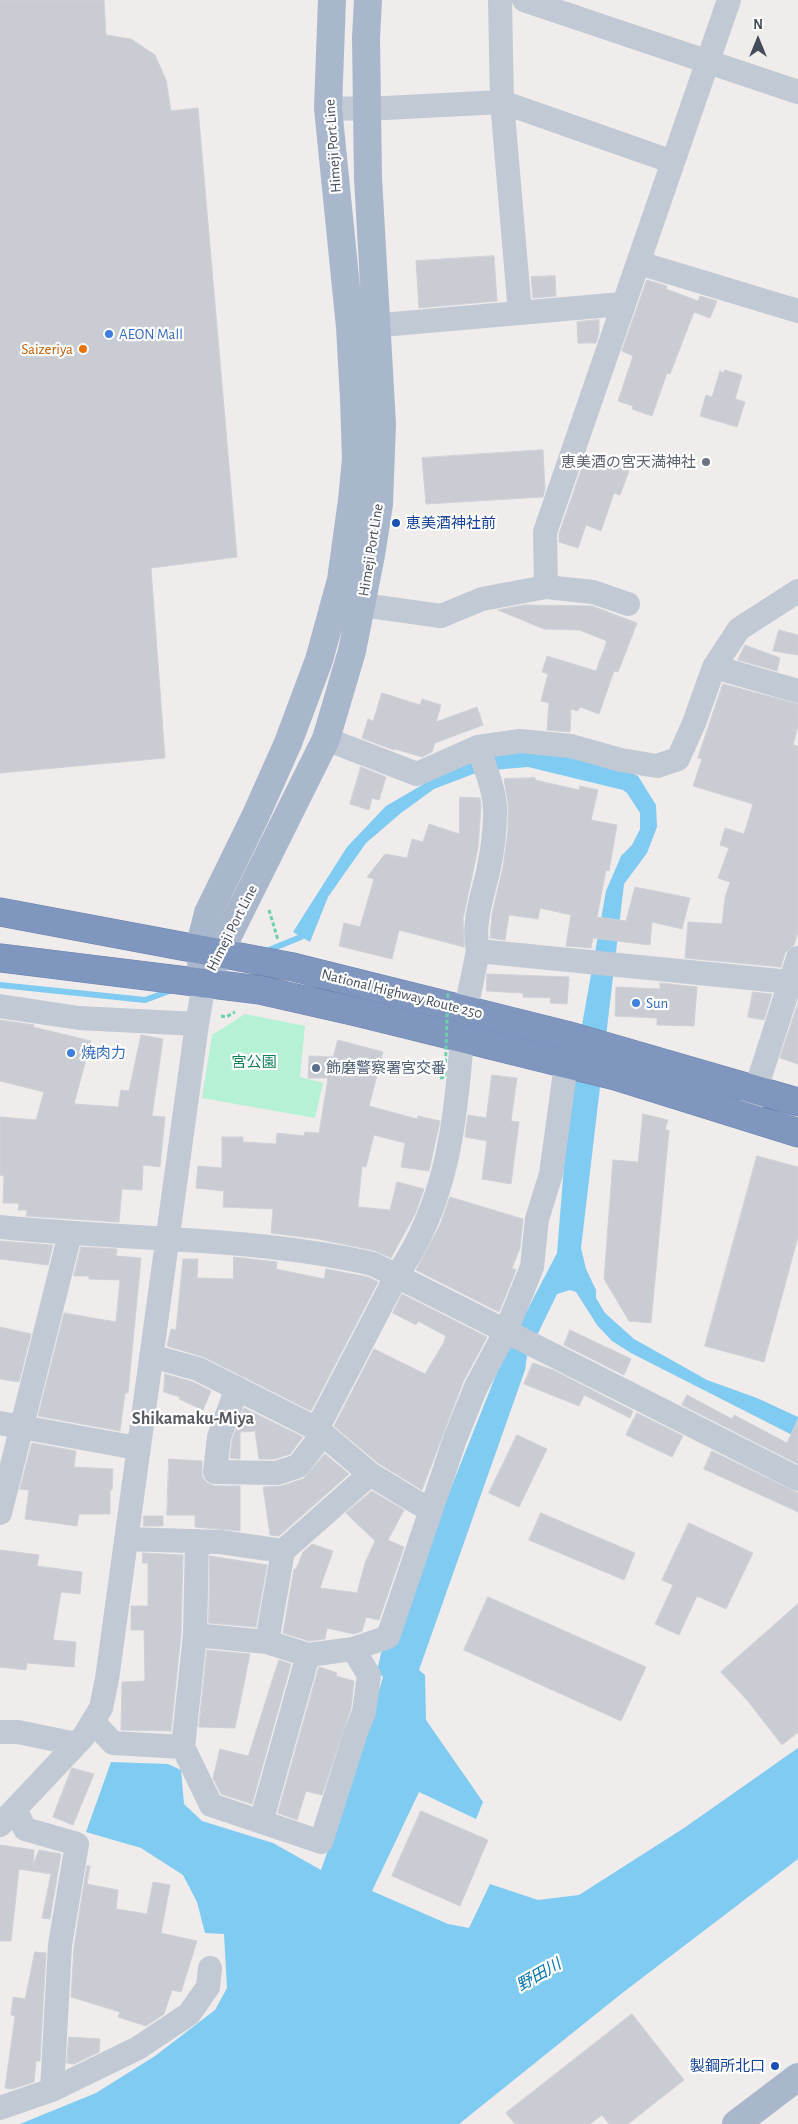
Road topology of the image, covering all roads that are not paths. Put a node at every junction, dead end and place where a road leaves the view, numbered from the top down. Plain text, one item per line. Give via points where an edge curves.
1 (332, 0) edge
2 (368, 0) edge
3 (500, 0) edge
4 (524, 0) edge
5 (729, 0) edge
6 (707, 60) junction
7 (798, 92) edge
8 (502, 102) junction
9 (328, 108) junction
10 (366, 109) junction
11 (673, 162) junction
12 (639, 264) junction
13 (622, 304) junction
14 (798, 311) edge
15 (520, 312) junction
16 (378, 325) junction
17 (350, 327) junction
18 (546, 587) junction
19 (798, 591) edge
20 (628, 604) dead end
21 (362, 605) junction
22 (714, 667) junction
23 (798, 691) edge
24 (326, 739) junction
25 (478, 747) junction
26 (0, 912) edge
27 (209, 951) junction
28 (478, 951) junction
29 (0, 958) edge
30 (798, 958) edge
31 (790, 982) junction
32 (204, 984) junction
33 (457, 1000) junction
34 (0, 1006) edge
35 (197, 1024) junction
36 (462, 1037) junction
37 (618, 1064) junction
38 (566, 1065) junction
39 (756, 1088) junction
40 (798, 1102) edge
41 (746, 1118) junction
42 (798, 1133) edge
43 (0, 1227) edge
44 (70, 1234) junction
45 (168, 1240) junction
46 (397, 1274) junction
47 (506, 1331) junction
48 (151, 1356) junction
49 (236, 1388) junction
50 (10, 1426) edge
51 (320, 1432) junction
52 (138, 1448) junction
53 (370, 1474) junction
54 (798, 1479) edge
55 (430, 1511) junction
56 (0, 1513) edge
57 (126, 1539) junction
58 (197, 1541) junction
59 (284, 1551) junction
60 (195, 1636) junction
61 (267, 1642) junction
62 (353, 1649) junction
63 (308, 1655) junction
64 (92, 1722) junction
65 (0, 1732) edge
66 (76, 1744) junction
67 (183, 1747) junction
68 (8, 1817) edge
69 (261, 1822) junction
70 (210, 1968) dead end
71 (798, 2077) edge
72 (52, 2090) junction
73 (0, 2108) edge
74 (736, 2124) edge

1 - 9 main road, Himeji Port Line
2 - 10 main road, Himeji Port Line
3 - 8 street
4 - 6 street
5 - 6 street
6 - 7 street
6 - 11 street
8 - 10 street
8 - 11 street
8 - 15 street
9 - 10 street
9 - 17 main road, Himeji Port Line
10 - 16 main road, Himeji Port Line
11 - 12 street
12 - 13 street
12 - 14 street
13 - 15 street
13 - 18 street via 545,532
15 - 16 street
16 - 17 street
16 - 21 main road, Himeji Port Line via 382,439 379,504
17 - 27 main road, Himeji Port Line via 356,458 348,534 335,606 301,710 255,817 208,913
18 - 20 street via 593,592
18 - 21 street via 482,599 441,616
19 - 22 street via 739,629
21 - 24 main road, Himeji Port Line
22 - 23 street
22 - 25 street via 678,759 657,766 571,746 520,741
24 - 25 street via 417,774
24 - 27 main road, Himeji Port Line
25 - 28 street via 490,782 495,812 477,924
26 - 27 highway, National Highway Route 250
27 - 32 main road, Himeji Port Line
27 - 33 highway, National Highway Route 250
28 - 31 street
28 - 33 street
29 - 32 highway, National Highway Route 250
30 - 31 street
31 - 39 street
32 - 35 street
32 - 36 highway, National Highway Route 250 via 260,990
33 - 37 highway, National Highway Route 250 via 566,1035
34 - 35 street via 79,1018
35 - 45 street
36 - 38 highway, National Highway Route 250
36 - 46 street via 457,1109 442,1183 412,1254
37 - 38 highway, National Highway Route 250
37 - 39 highway, National Highway Route 250
37 - 41 highway, National Highway Route 250
38 - 47 street via 552,1174 537,1219 532,1268
39 - 40 highway, National Highway Route 250
39 - 41 street
41 - 42 highway, National Highway Route 250
43 - 44 street
44 - 45 street
44 - 50 street
45 - 46 street via 275,1247 340,1256
45 - 48 street
46 - 47 street
46 - 51 street
47 - 54 street
47 - 55 street via 476,1387
48 - 49 street via 198,1369
48 - 52 street
49 - 51 street
49 - 51 street via 219,1437 215,1472 277,1473 298,1466
50 - 52 street
50 - 56 street
51 - 53 street
52 - 57 street
53 - 55 street
53 - 59 street
55 - 62 street via 388,1638
57 - 58 street
57 - 64 street via 107,1678 101,1708
58 - 59 street
58 - 60 street
59 - 61 street
60 - 61 street
60 - 67 street
61 - 63 street
62 - 63 street
62 - 69 street via 369,1675 364,1712 321,1842
63 - 69 street
64 - 66 street
64 - 67 street via 113,1743
65 - 66 street via 18,1732
66 - 68 street
67 - 69 street via 211,1805
68 - 72 street via 25,1829 77,1844 60,1945
70 - 72 street via 208,1987 188,2014 138,2048
71 - 74 main road
72 - 73 street

